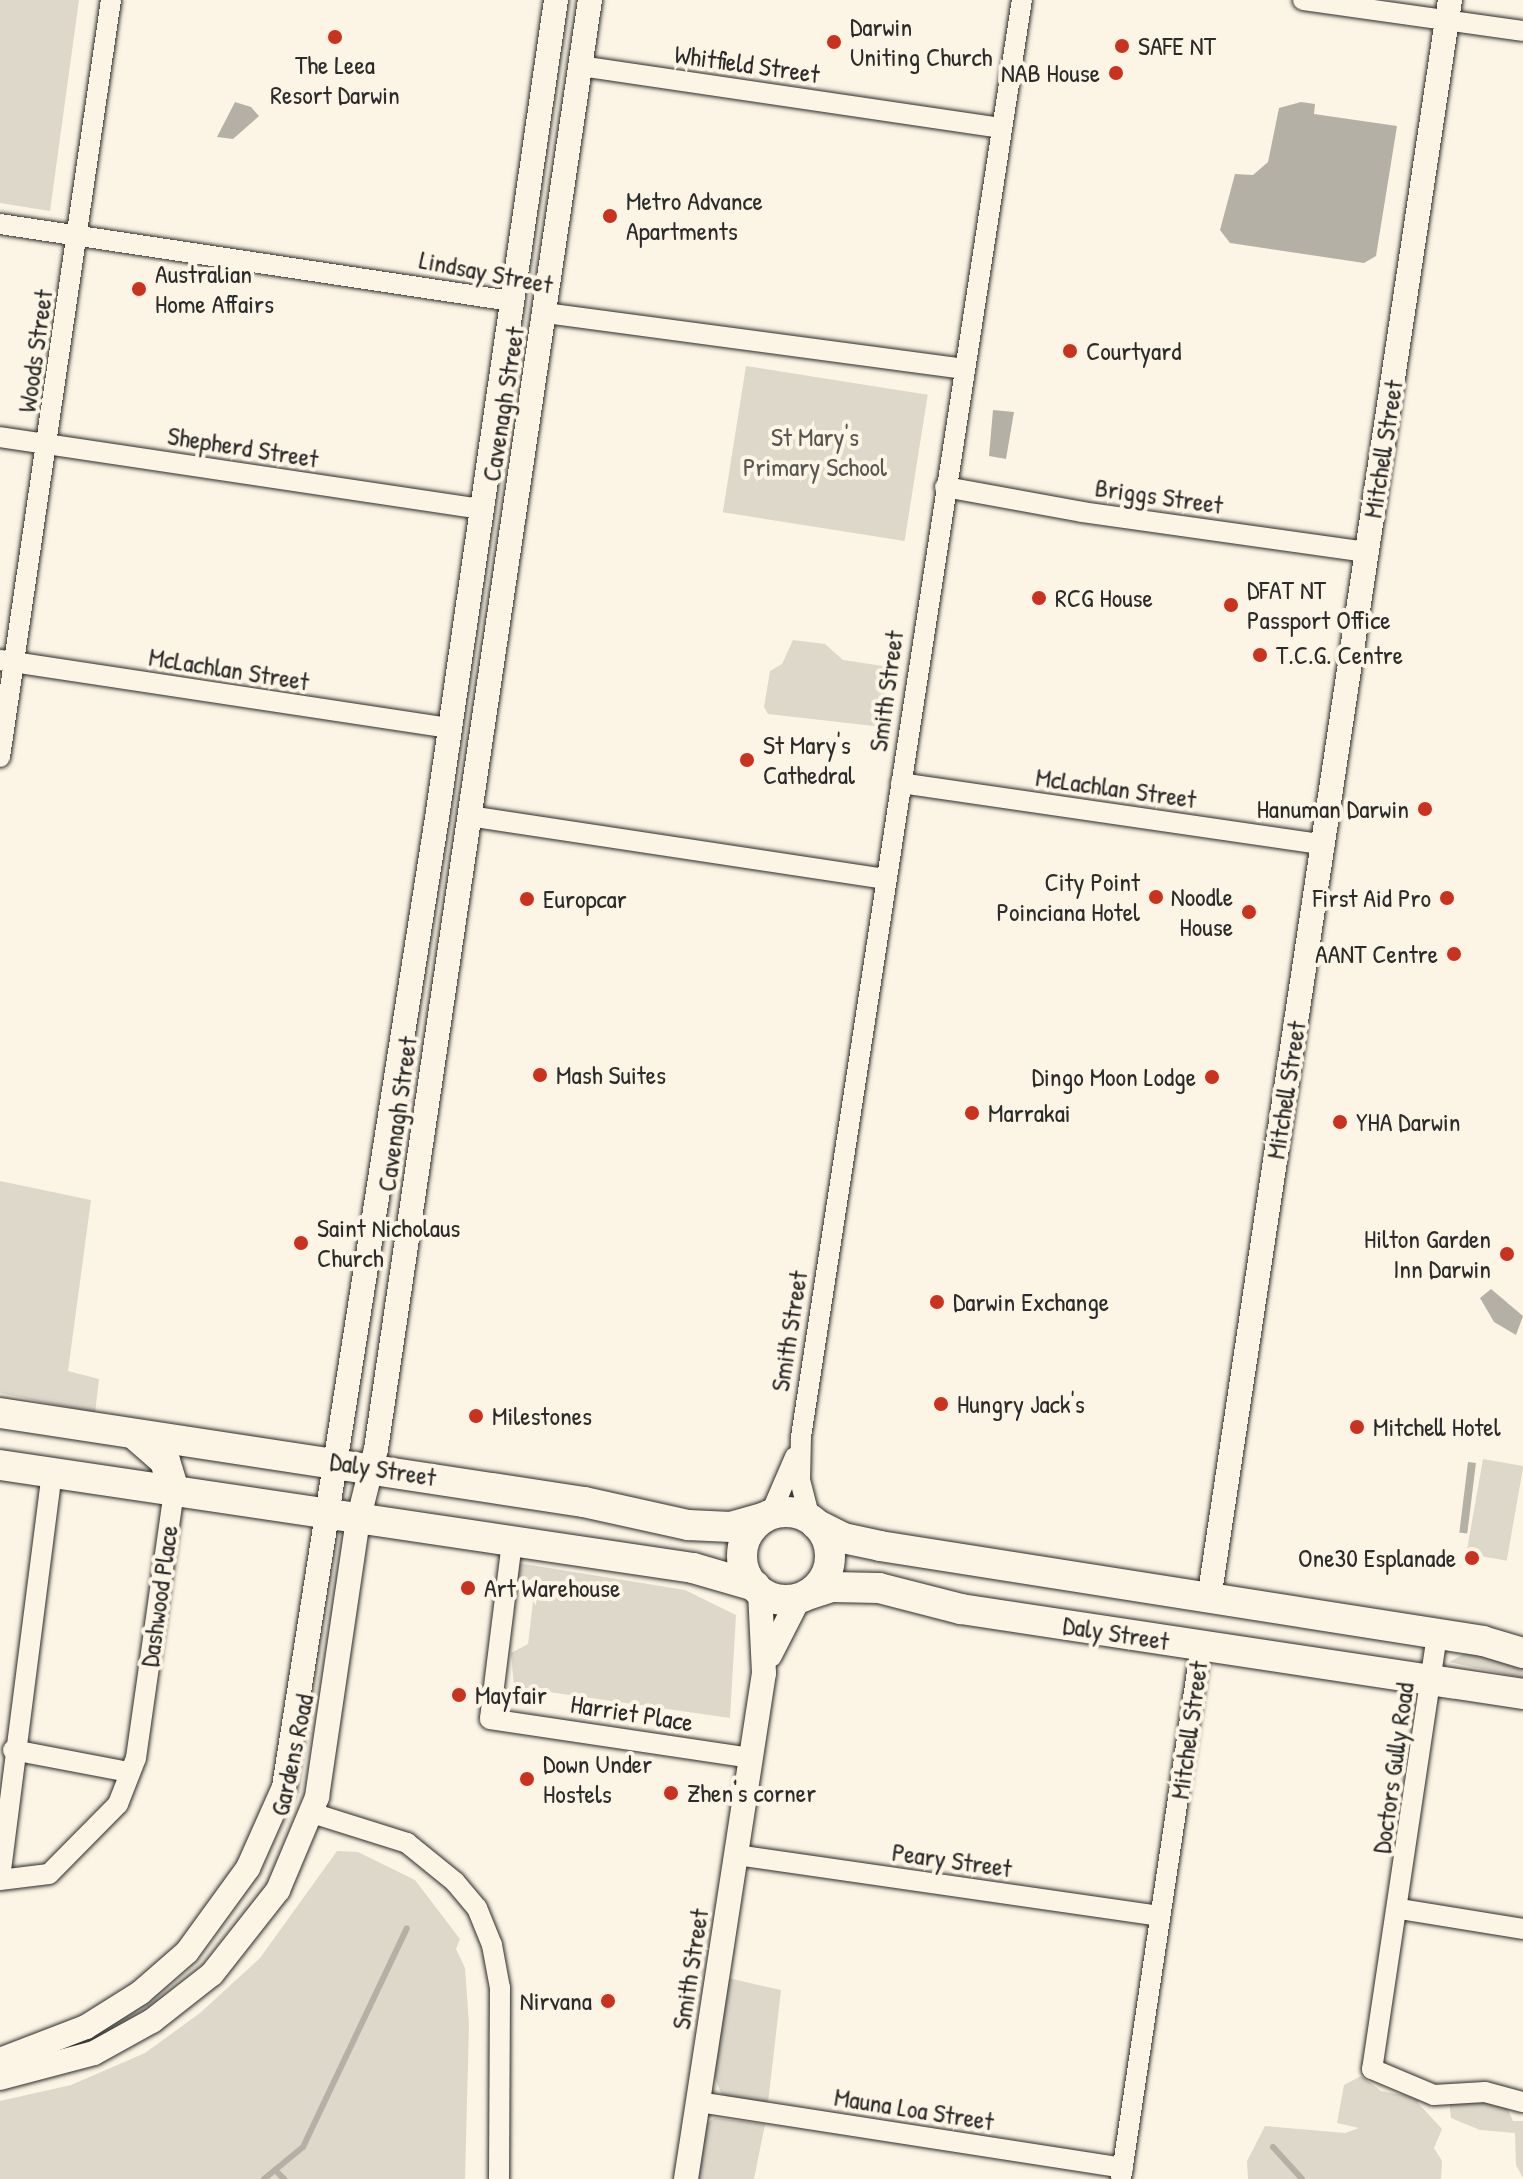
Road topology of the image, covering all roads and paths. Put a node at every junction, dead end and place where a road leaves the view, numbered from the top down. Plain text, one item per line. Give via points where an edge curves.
1 (111, 0) edge
2 (556, 0) edge
3 (590, 0) edge
4 (1022, 0) edge
5 (1303, 0) edge
6 (1448, 10) edge
7 (1523, 31) edge
8 (546, 65) junction
9 (581, 66) junction
10 (1000, 128) junction
11 (0, 224) edge
12 (78, 235) junction
13 (511, 301) junction
14 (545, 313) junction
15 (962, 369) junction
16 (0, 437) edge
17 (48, 444) junction
18 (945, 487) junction
19 (479, 509) junction
20 (515, 514) junction
21 (1367, 552) junction
22 (7, 662) edge
23 (450, 728) junction
24 (481, 734) junction
25 (0, 757) edge
26 (901, 783) junction
27 (438, 811) junction
28 (469, 816) junction
29 (1324, 845) junction
30 (886, 879) junction
31 (363, 1278) junction
32 (401, 1282) junction
33 (0, 1413) edge
34 (60, 1422) junction
35 (134, 1434) junction
36 (801, 1437) junction
37 (334, 1461) junction
38 (0, 1465) edge
39 (373, 1468) junction
40 (52, 1473) junction
41 (174, 1491) junction
42 (326, 1516) junction
43 (766, 1517) junction
44 (358, 1521) junction
45 (813, 1521) junction
46 (512, 1542) junction
47 (757, 1589) junction
48 (803, 1597) junction
49 (1209, 1599) junction
50 (1437, 1635) junction
51 (1201, 1645) junction
52 (1523, 1653) edge
53 (764, 1673) junction
54 (1431, 1680) junction
55 (300, 1690) junction
56 (333, 1694) junction
57 (1523, 1694) edge
58 (13, 1750) junction
59 (752, 1758) junction
60 (128, 1772) junction
61 (279, 1804) junction
62 (312, 1813) junction
63 (737, 1855) junction
64 (0, 1879) edge
65 (1400, 1909) junction
66 (1160, 1916) junction
67 (1523, 1929) edge
68 (0, 2060) edge
69 (0, 2078) edge
70 (698, 2102) junction
71 (1523, 2102) edge
72 (1122, 2174) edge
73 (499, 2179) edge
74 (686, 2179) edge

1 - 12 street, Woods Street
2 - 8 street, Cavenagh Street
3 - 9 street, Cavenagh Street
4 - 10 street, Smith Street
5 - 6 street
6 - 7 street
6 - 21 street, Mitchell Street
8 - 9 street
8 - 13 street, Cavenagh Street
9 - 10 street, Whitfield Street
9 - 14 street, Cavenagh Street
10 - 15 street, Smith Street
11 - 12 street, Lindsay Street
12 - 13 street, Lindsay Street
12 - 17 street, Woods Street
13 - 14 street, Lindsay Street
13 - 19 street, Cavenagh Street
14 - 15 street, Lindsay Street
14 - 20 street, Cavenagh Street
15 - 18 street, Smith Street
16 - 17 street, Shepherd Street
17 - 19 street, Shepherd Street
17 - 22 street, Woods Street
18 - 21 street, Briggs Street
18 - 26 street, Smith Street
19 - 20 street, Cavenagh Street
19 - 23 street, Cavenagh Street
20 - 24 street, Cavenagh Street
21 - 29 street, Mitchell Street
22 - 23 street, McLachlan Street
22 - 25 street, Woods Street
23 - 24 street
23 - 27 street, Cavenagh Street
24 - 28 street, Cavenagh Street
26 - 29 street, McLachlan Street
26 - 30 street, Smith Street
27 - 28 street
27 - 31 street, Cavenagh Street
28 - 30 street
28 - 32 street, Cavenagh Street
29 - 49 street, Mitchell Street
30 - 36 street, Smith Street
31 - 32 street
31 - 37 street, Cavenagh Street
32 - 39 street, Cavenagh Street
33 - 34 main road, Daly Street
34 - 35 main road, Daly Street
34 - 40 main road
35 - 37 main road, Daly Street
35 - 41 main road, Dashwood Place via 165,1461
36 - 43 street, Smith Street
36 - 45 street, Smith Street via 800,1480
37 - 39 main road, Daly Street
37 - 42 street, Gardens Road
38 - 40 main road, Daly Street
39 - 43 main road, Daly Street via 584,1502 688,1525 731,1527
39 - 44 street, Gardens Road
40 - 41 main road, Daly Street
40 - 58 street, Dashwood Place
41 - 42 main road, Daly Street
41 - 60 street, Dashwood Place via 136,1758
42 - 44 main road, Daly Street
42 - 55 street, Gardens Road
43 - 45 main road via 786,1512
43 - 47 main road via 743,1550 744,1569
44 - 46 main road, Daly Street
44 - 56 street, Gardens Road
45 - 48 main road via 827,1539 831,1558 825,1577
45 - 49 main road, Daly Street via 843,1538 880,1546
46 - 47 main road, Daly Street via 693,1568
46 - 59 street, Harriet Place via 490,1719
47 - 48 main road via 775,1598
47 - 53 street, Smith Street via 766,1632
48 - 51 main road, Daly Street via 832,1587 879,1588 961,1609
48 - 53 street, Smith Street
49 - 50 main road, Daly Street
49 - 51 main road, Mitchell Street
50 - 52 main road, Daly Street
50 - 54 street, Doctors Gully Road
51 - 54 main road, Daly Street
51 - 66 street, Mitchell Street
53 - 59 street, Smith Street
54 - 57 main road, Daly Street
54 - 65 street, Doctors Gully Road
55 - 56 street
55 - 61 street, Gardens Road
56 - 62 street, Gardens Road
58 - 60 street
58 - 64 street, Dashwood Place
59 - 63 street, Smith Street
60 - 64 street, Dashwood Place via 115,1808 49,1874
61 - 62 street
61 - 68 street, Gardens Road via 227,1902 162,1975 86,2027
62 - 69 street, Gardens Road via 292,1863 256,1924 193,1990 152,2021 94,2053
62 - 73 street via 407,1843 455,1882 477,1908 492,1945 500,1988
63 - 66 street, Peary Street
63 - 70 street, Smith Street
65 - 67 street
65 - 71 street, Doctors Gully Road via 1372,2069 1434,2095 1485,2092
66 - 72 street, Mitchell Street
70 - 72 street, Mauna Loa Street
70 - 74 street, Smith Street

